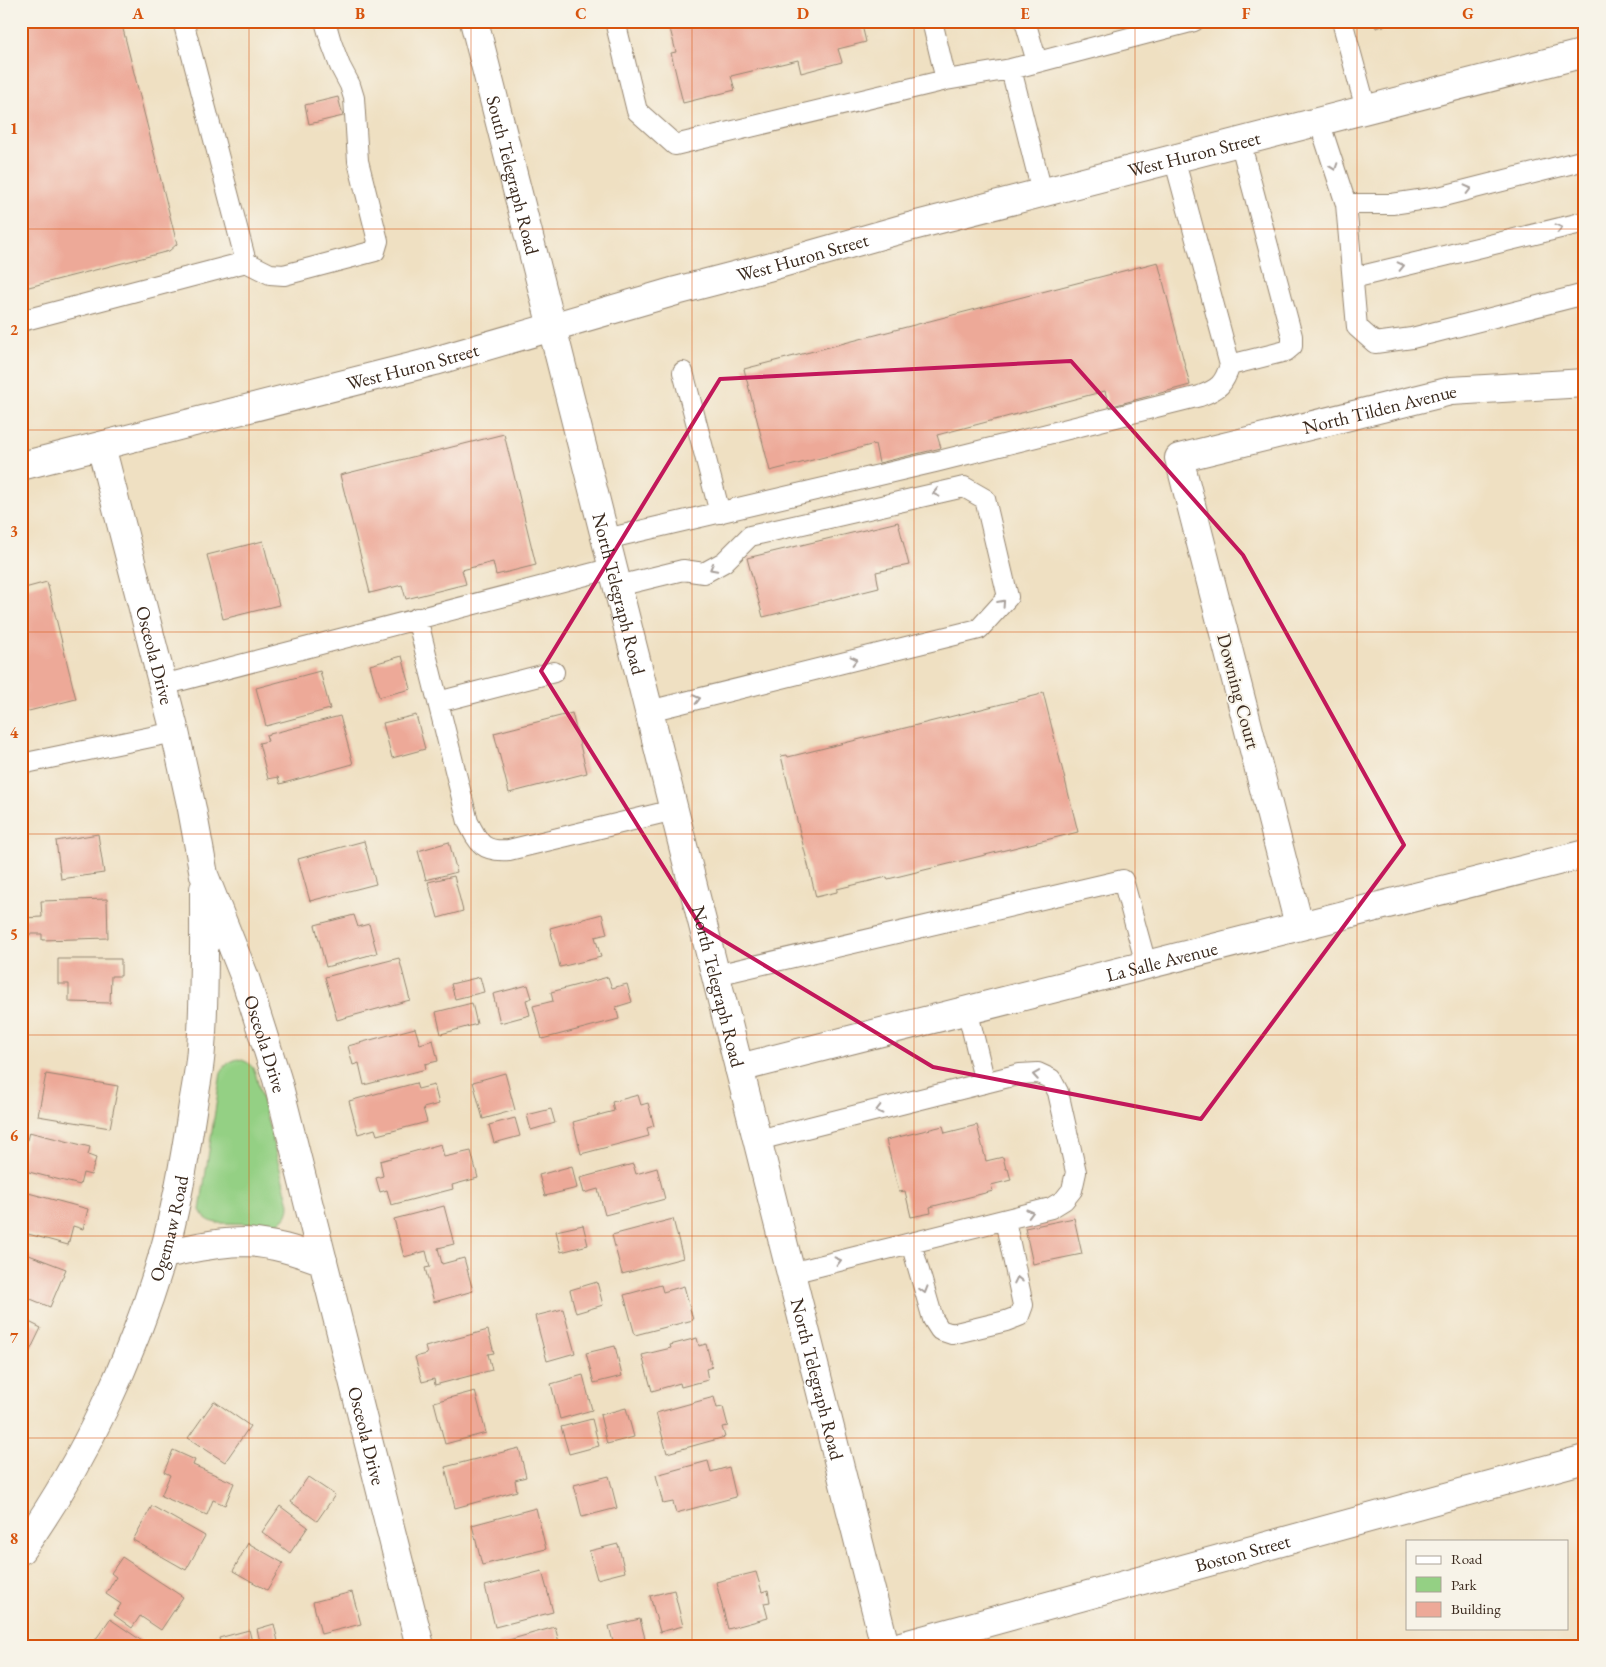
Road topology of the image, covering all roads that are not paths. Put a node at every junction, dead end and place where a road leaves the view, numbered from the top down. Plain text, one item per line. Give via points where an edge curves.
1 (182, 21) edge
2 (325, 21) edge
3 (474, 21) edge
4 (615, 21) edge
5 (932, 21) edge
6 (1025, 21) edge
7 (1194, 21) edge
8 (1342, 21) edge
9 (1585, 53) edge
10 (1038, 62) junction
11 (1011, 68) junction
12 (946, 80) junction
13 (1366, 109) junction
14 (1318, 121) junction
15 (1240, 141) junction
16 (1174, 158) junction
17 (1585, 160) edge
18 (1042, 192) junction
19 (1346, 204) junction
20 (1585, 222) edge
21 (246, 262) junction
22 (1353, 278) junction
23 (1585, 294) edge
24 (21, 321) edge
25 (552, 327) junction
26 (1230, 365) junction
27 (683, 372) dead end
28 (1585, 384) edge
29 (101, 446) junction
30 (1179, 458) joint
31 (21, 466) edge
32 (720, 513) junction
33 (606, 540) junction
34 (616, 577) junction
35 (416, 618) junction
36 (554, 672) dead end
37 (163, 685) junction
38 (438, 702) junction
39 (650, 711) junction
40 (175, 732) junction
41 (21, 764) edge
42 (674, 810) junction
43 (1585, 854) edge
44 (204, 875) junction
45 (1299, 925) junction
46 (1146, 964) junction
47 (716, 975) junction
48 (967, 1009) junction
49 (739, 1068) junction
50 (985, 1083) junction
51 (758, 1140) junction
52 (1004, 1220) junction
53 (911, 1243) junction
54 (163, 1254) junction
55 (323, 1261) junction
56 (791, 1273) junction
57 (1585, 1459) edge
58 (21, 1550) edge
59 (420, 1646) edge
60 (885, 1646) edge
61 (901, 1646) edge

1 - 21 lane
2 - 21 lane via 354,98 358,161 378,241 375,251 284,275 270,274
3 - 25 main road, South Telegraph Road
4 - 12 lane via 637,111 675,145
5 - 12 lane
6 - 10 lane
7 - 10 lane
8 - 13 lane
9 - 13 main road, West Huron Street
10 - 11 lane
11 - 12 lane
11 - 18 lane
13 - 14 main road, West Huron Street
14 - 15 main road, West Huron Street
14 -> 19 lane
15 - 16 main road, West Huron Street
15 - 26 lane via 1292,346 1286,351
16 - 18 main road, West Huron Street
16 - 26 lane
19 -> 17 lane via 1392,204 1439,197
18 - 25 main road, West Huron Street
19 - 22 lane
22 -> 20 lane
21 - 24 lane
22 - 23 lane via 1357,327 1375,343 1412,338
25 - 29 main road, West Huron Street via 435,361
25 - 33 main road, North Telegraph Road
26 - 32 lane via 1225,380 1214,391 1200,396
27 - 32 lane
28 - 30 main road, North Tilden Avenue via 1451,391
29 - 31 main road, West Huron Street
29 - 37 main road, Osceola Drive
30 - 45 main road, Downing Court
32 - 33 lane
33 - 34 main road, North Telegraph Road
34 - 35 lane
34 - 39 main road, North Telegraph Road
39 -> 34 lane via 979,629 1008,597 985,499 964,487 750,536 724,562 704,573 682,570
35 - 37 lane
35 - 38 lane
36 - 38 lane
37 - 40 main road, Osceola Drive
38 - 42 lane via 468,822 486,848 509,850
39 - 42 main road, North Telegraph Road
40 - 41 lane
40 - 44 main road, Osceola Drive
42 - 47 main road, North Telegraph Road
43 - 45 main road, La Salle Avenue
44 - 54 main road, Ogemaw Road via 201,1049 188,1140
44 - 55 main road, Osceola Drive via 245,978 278,1079
45 - 46 main road, La Salle Avenue
46 - 47 lane via 1123,880
46 - 48 main road, La Salle Avenue
47 - 49 main road, North Telegraph Road
48 - 49 main road, La Salle Avenue
48 - 50 lane
49 - 51 main road, North Telegraph Road
50 -> 51 lane
52 -> 50 lane via 1051,1208 1064,1200 1072,1190 1076,1172 1058,1092 1051,1079 1038,1073 1020,1074
51 - 56 main road, North Telegraph Road
52 - 53 lane
53 -> 52 lane via 933,1319 940,1330 952,1334 1006,1321 1019,1316 1023,1305
56 -> 53 lane
54 - 55 main road via 245,1242 279,1246
54 - 58 main road, Ogemaw Road via 129,1352 99,1417 80,1455
55 - 59 main road, Osceola Drive
56 - 60 main road, North Telegraph Road
57 - 61 main road, Boston Street

